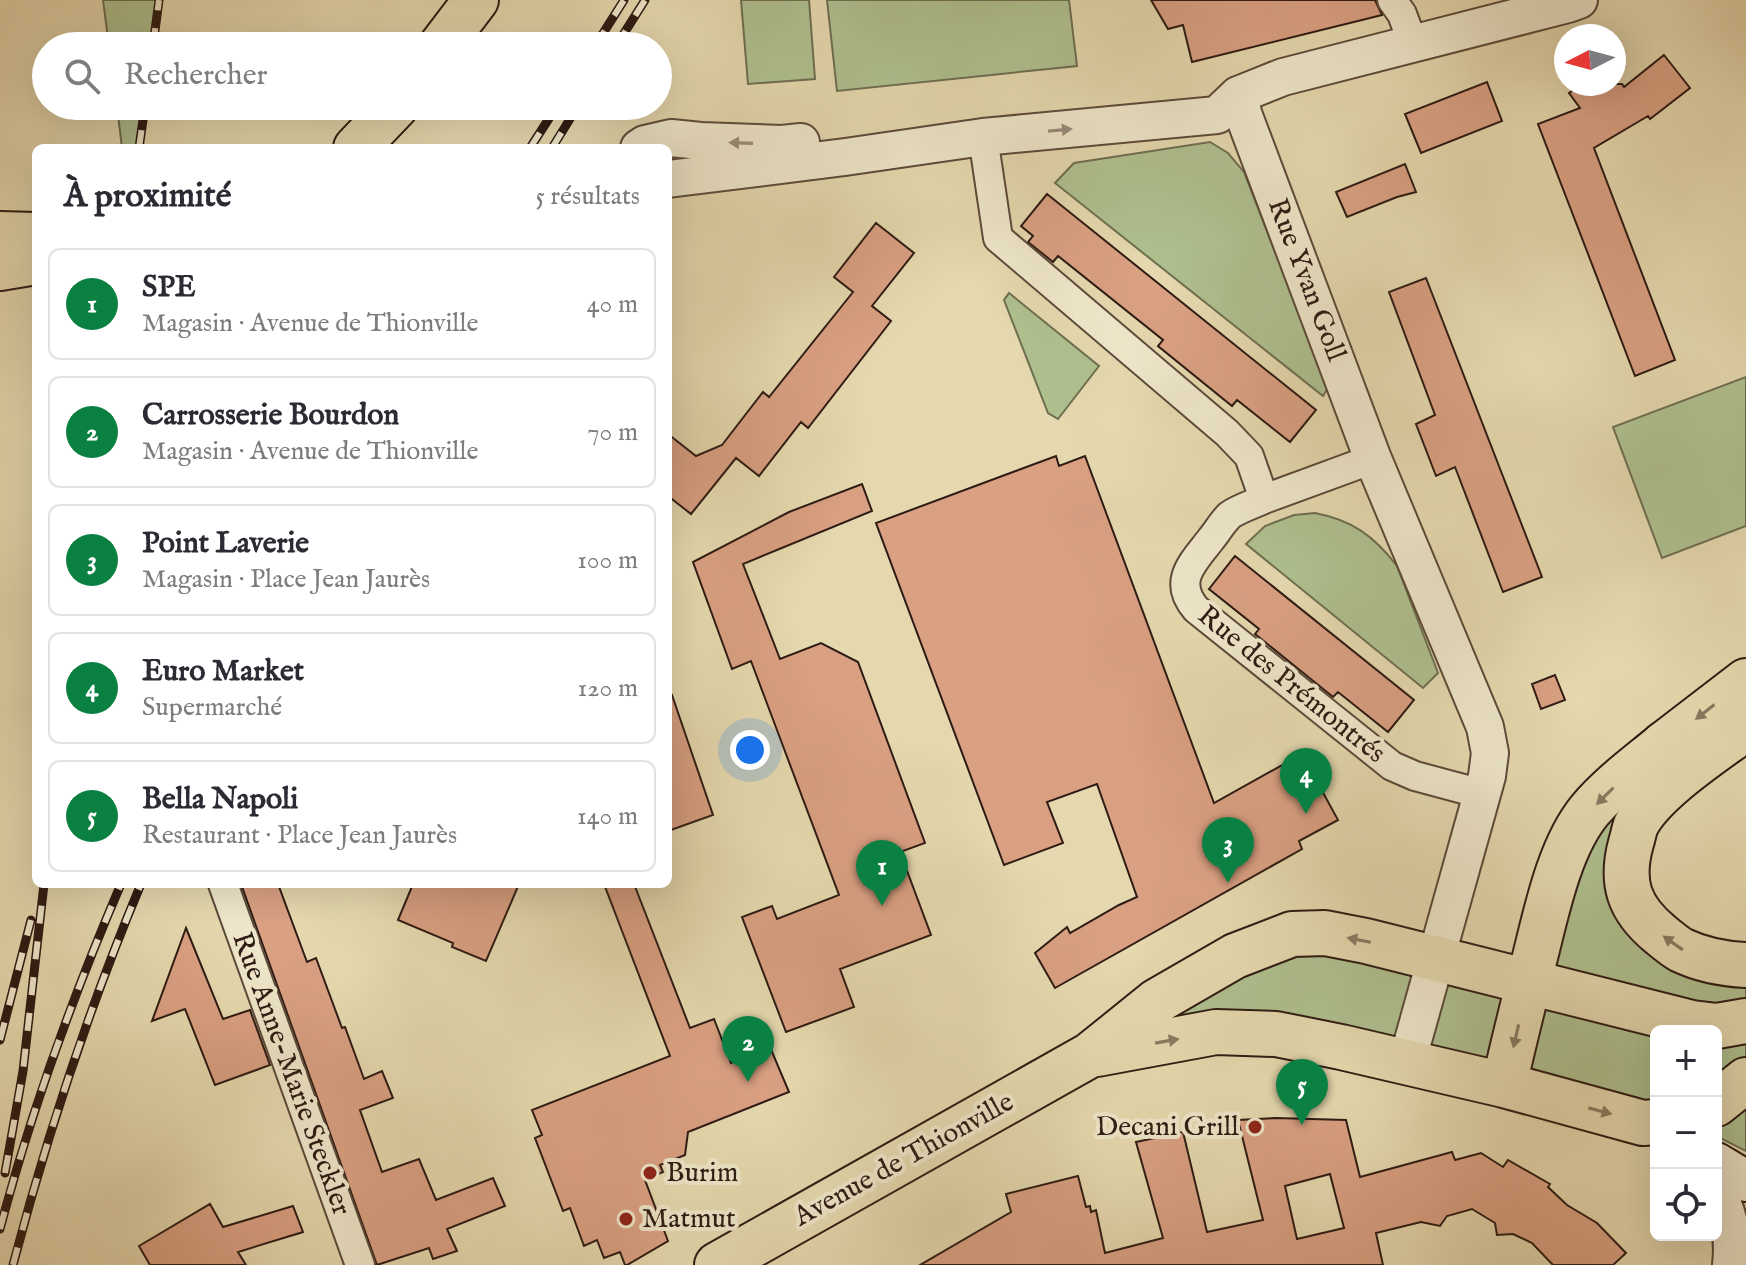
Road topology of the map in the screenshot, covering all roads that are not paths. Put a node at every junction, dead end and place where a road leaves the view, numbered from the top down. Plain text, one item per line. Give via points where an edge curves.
1 (476, 0) edge
2 (1392, 0) edge
3 (1579, 0) edge
4 (452, 32) edge
5 (1413, 44) junction
6 (1238, 95) junction
7 (383, 120) edge
8 (983, 137) junction
9 (360, 144) edge
10 (645, 144) edge
11 (672, 179) edge
12 (0, 234) edge
13 (32, 235) edge
14 (32, 263) edge
15 (0, 268) edge
16 (1373, 459) junction
17 (1264, 499) junction
18 (1746, 681) edge
19 (1746, 728) edge
20 (1482, 794) junction
21 (224, 888) edge
22 (1435, 958) junction
23 (1746, 965) edge
24 (1529, 981) junction
25 (1746, 1021) edge
26 (1090, 1055) junction
27 (1407, 1062) junction
28 (1746, 1080) edge
29 (1504, 1085) junction
30 (1722, 1099) edge
31 (1650, 1124) edge
32 (1722, 1167) edge
33 (1746, 1181) edge
34 (1722, 1201) edge
35 (360, 1265) edge
36 (717, 1265) edge
37 (1731, 1265) edge

1 - 4 main road
2 - 5 street
3 - 5 street
5 - 6 street via 1283,77
8 -> 6 street via 1217,115
6 - 16 street, Rue Yvan Goll
7 - 9 main road
8 -> 10 street via 961,124 782,144 671,138
8 - 11 street
8 - 17 street via 998,238 1227,433 1249,456
12 - 13 main road
14 - 15 main road
16 - 17 street, Rue des Prémontrés
16 - 20 street, Rue Yvan Goll via 1485,727 1490,753
17 - 20 street, Rue des Prémontrés via 1229,516 1192,564 1185,577 1187,599 1392,766
18 -> 24 main road via 1588,812 1556,876
23 -> 19 main road via 1719,963 1679,949 1633,905 1626,880 1636,826 1652,803
20 - 22 street, Rue Yvan Goll
21 - 35 street, Rue Anne-Marie Steckler
22 - 24 main road
22 -> 26 main road via 1325,933 1292,934 1235,956 1157,1001
22 - 27 street, Rue Yvan Goll
24 - 25 main road via 1692,1023
24 -> 29 main road
26 -> 27 main road via 1216,1032 1276,1034
26 - 36 main road, Avenue de Thionville
27 - 29 main road
28 - 30 main road
29 -> 31 main road
32 - 33 main road
34 - 37 street

